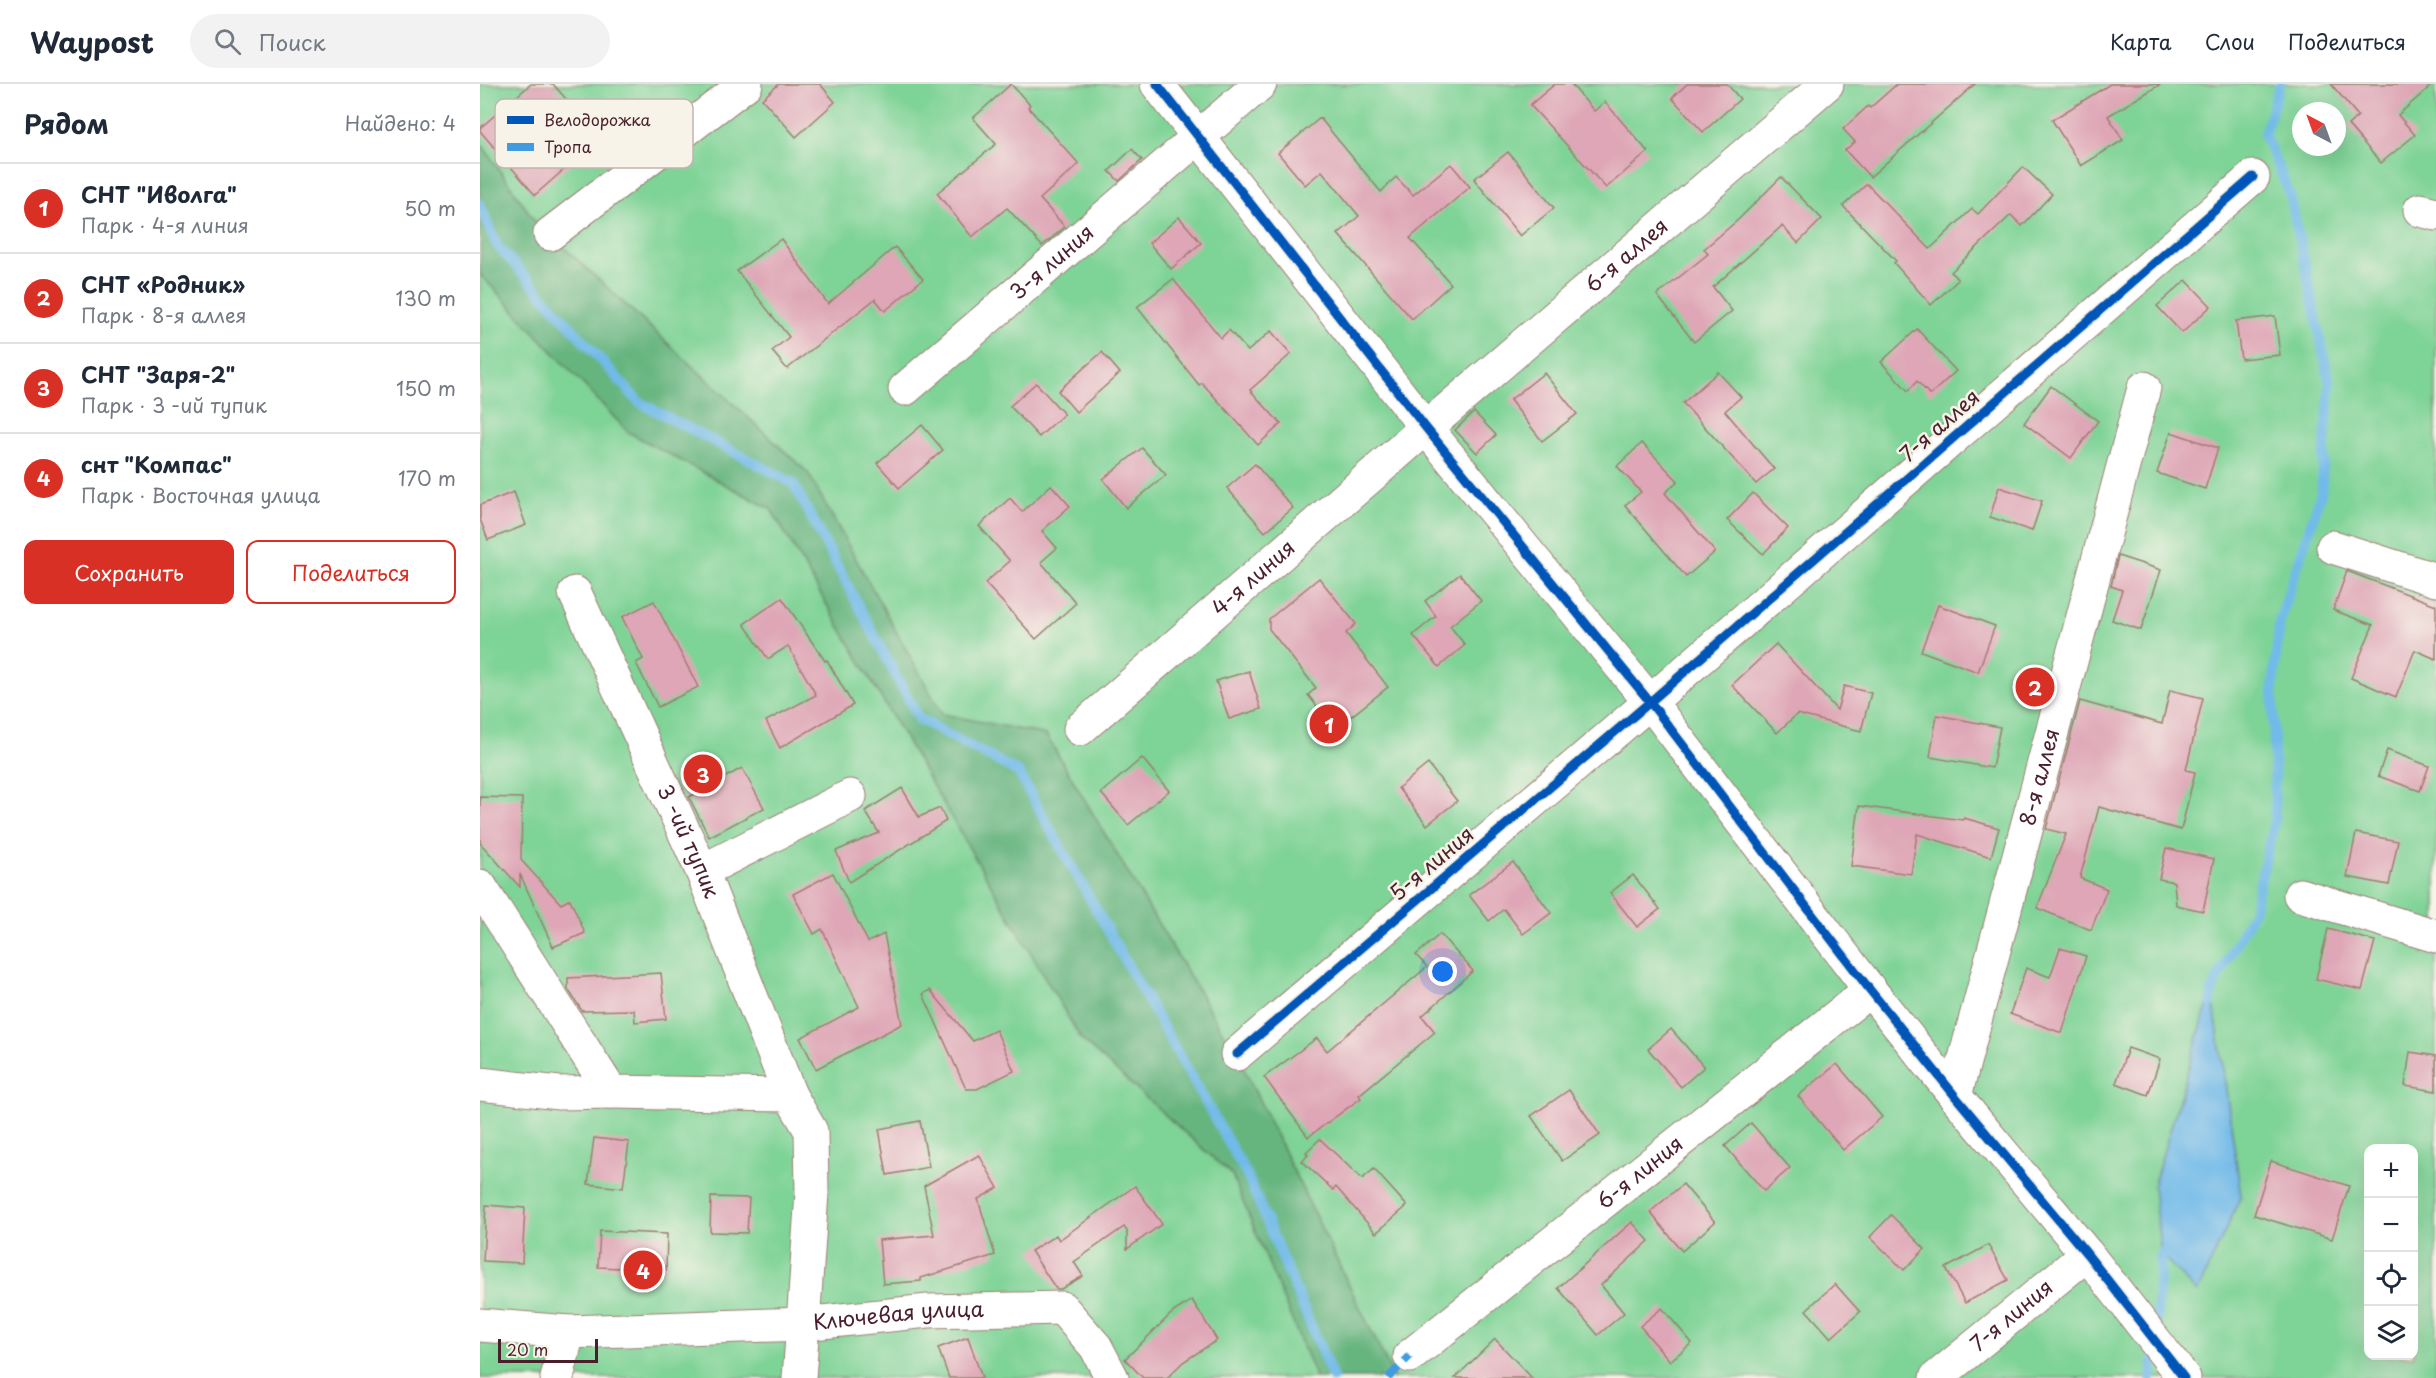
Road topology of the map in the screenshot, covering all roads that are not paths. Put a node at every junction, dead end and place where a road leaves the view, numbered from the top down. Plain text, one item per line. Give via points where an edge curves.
1 (746, 84) edge
2 (1157, 84) edge
3 (1260, 84) edge
4 (1827, 84) edge
5 (693, 125) edge
6 (1199, 137) junction
7 (636, 168) edge
8 (2253, 177) dead end
9 (550, 234) dead end
10 (2144, 388) dead end
11 (905, 389) dead end
12 (1426, 428) junction
13 (2333, 547) dead end
14 (2436, 580) edge
15 (575, 593) dead end
16 (1650, 702) junction
17 (1080, 729) dead end
18 (850, 796) dead end
19 (702, 871) junction
20 (480, 886) edge
21 (2300, 895) dead end
22 (2436, 936) edge
23 (1870, 990) junction
24 (1237, 1054) dead end
25 (480, 1084) edge
26 (611, 1092) junction
27 (790, 1095) junction
28 (1955, 1096) junction
29 (2087, 1254) junction
30 (803, 1324) junction
31 (480, 1325) edge
32 (568, 1332) junction
33 (1410, 1356) dead end
34 (557, 1378) edge
35 (799, 1378) edge
36 (1112, 1378) edge
37 (1935, 1378) edge
38 (2184, 1378) edge

1 - 5 street
2 - 6 street
3 - 6 street, 3-я линия
4 - 12 street, 6-я аллея
6 - 11 street, 3-я линия
6 - 12 street
7 - 9 street
8 - 16 street, 7-я аллея
10 - 28 street, 8-я аллея
12 - 16 street
12 - 17 street, 4-я линия
13 - 14 street
15 - 19 street, 3 -ий тупик
16 - 23 street
16 - 24 street, 5-я линия
18 - 19 street
19 - 27 street, 3 -ий тупик
20 - 26 street
21 - 22 street
23 - 28 street
23 - 33 street, 6-я линия
25 - 26 street via 559,1093
26 - 27 street
27 - 30 street, Ключевая улица via 811,1131 812,1193
28 - 29 street
29 - 37 street, 7-я линия
29 - 38 street
30 - 32 street
30 - 35 street
30 - 36 street, Ключевая улица via 928,1311 1062,1308 1096,1347
31 - 32 street
32 - 34 street

